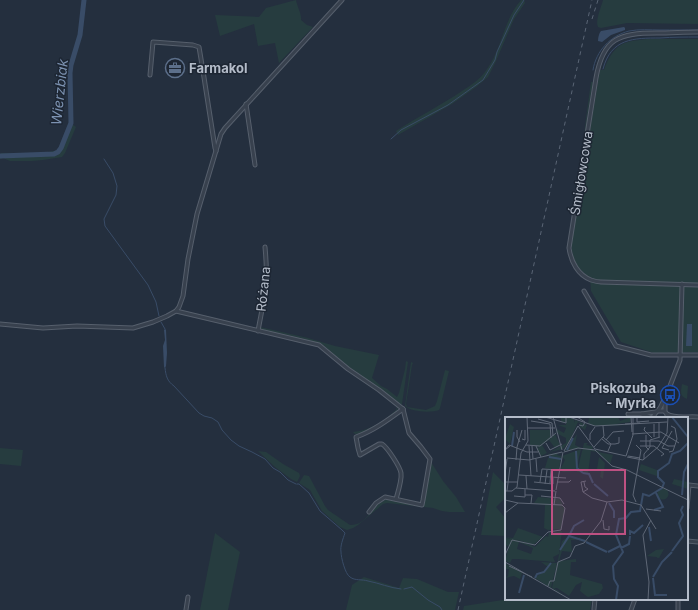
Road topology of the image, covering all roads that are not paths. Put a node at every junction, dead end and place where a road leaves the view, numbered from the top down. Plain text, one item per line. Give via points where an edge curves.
1 (342, 0) edge
2 (698, 32) edge
3 (150, 75) dead end
4 (246, 104) junction
5 (216, 151) junction
6 (255, 166) dead end
7 (265, 247) dead end
8 (682, 284) junction
9 (698, 285) edge
10 (584, 291) dead end
11 (176, 311) junction
12 (0, 324) edge
13 (258, 330) junction
14 (680, 355) junction
15 (698, 355) edge
16 (665, 399) junction
17 (403, 409) junction
18 (656, 412) junction
19 (628, 414) dead end
20 (642, 414) junction
21 (666, 415) edge
22 (650, 417) edge
23 (652, 417) edge
24 (683, 417) edge
25 (698, 417) edge
26 (698, 486) edge
27 (688, 496) edge
28 (396, 499) junction
29 (369, 512) dead end
30 (688, 541) edge
31 (698, 542) edge
32 (188, 597) dead end
33 (595, 600) edge
34 (635, 600) edge
35 (594, 609) dead end
36 (186, 610) edge
37 (631, 610) edge

1 - 4 street
2 - 8 street, Śmigłowcowa via 627,35 613,42 602,55 598,66 569,248 577,270 591,280
3 - 5 street via 153,42 199,47
4 - 5 street via 225,128
4 - 6 street
5 - 11 street via 197,214 183,296
7 - 13 street, Różana via 266,282
8 - 9 street, Śmigłowcowa
8 - 14 street
10 - 14 street via 616,346 651,355
11 - 12 street via 132,328 43,328
11 - 13 street
13 - 17 street via 319,344 348,369
14 - 15 street
14 - 16 street
16 - 18 street
16 - 21 street
17 - 28 street via 409,433 430,459 422,505
17 - 28 street via 384,423 356,437 360,454 379,444 387,448 401,472
18 - 20 street
18 - 21 street via 661,410
18 - 23 street
19 - 20 street
20 - 22 street
24 - 25 street
26 - 27 street via 689,485
28 - 29 street via 385,497
30 - 31 street
32 - 36 street
33 - 35 street
34 - 37 street

